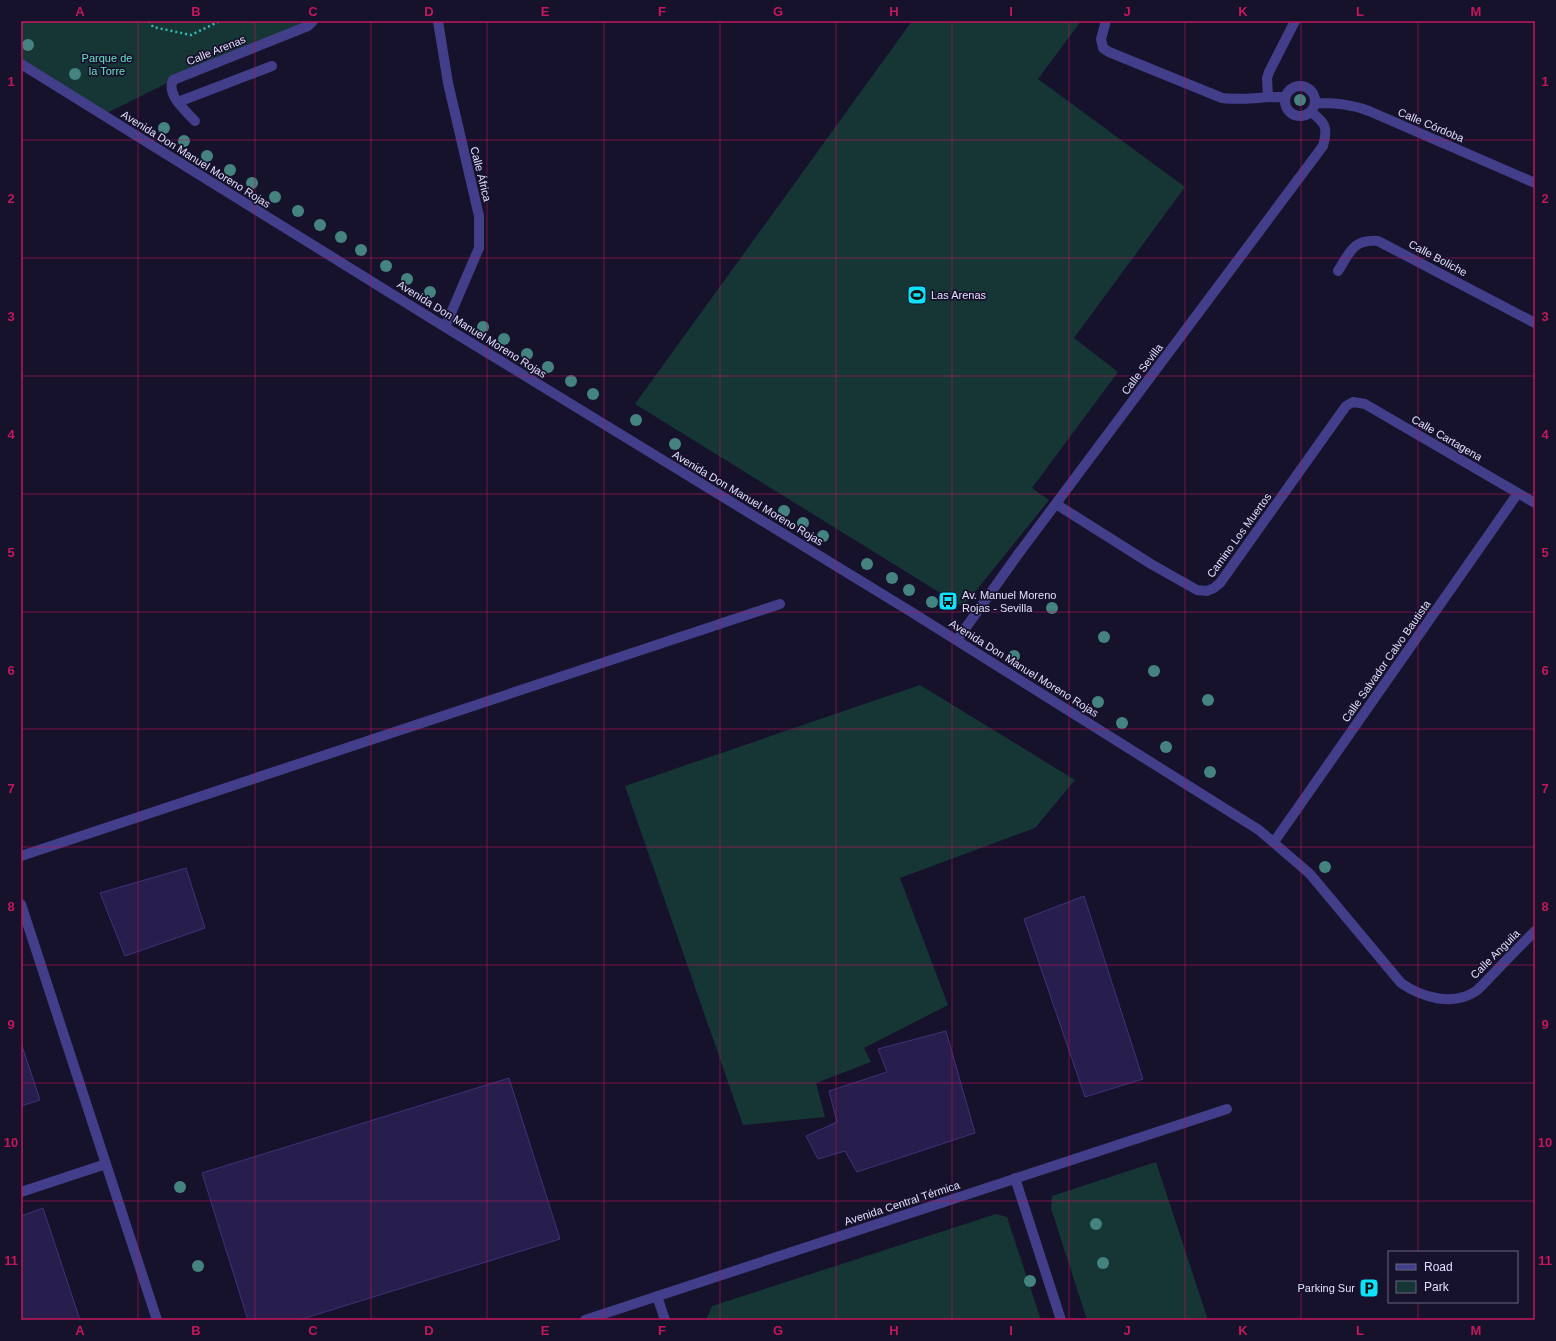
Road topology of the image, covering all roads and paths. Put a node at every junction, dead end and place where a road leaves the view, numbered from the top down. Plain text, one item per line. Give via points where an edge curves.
1 (149, 21) edge
2 (220, 21) edge
3 (313, 21) edge
4 (438, 21) edge
5 (1106, 21) edge
6 (1295, 21) edge
7 (21, 64) edge
8 (272, 66) dead end
9 (1268, 97) junction
10 (1285, 97) junction
11 (178, 102) junction
12 (1313, 107) junction
13 (196, 121) dead end
14 (1535, 183) edge
15 (1338, 271) dead end
16 (1535, 323) edge
17 (445, 327) junction
18 (1346, 406) joint
19 (1518, 493) junction
20 (1535, 502) edge
21 (1056, 504) junction
22 (780, 604) dead end
23 (957, 640) junction
24 (1274, 842) junction
25 (21, 856) edge
26 (21, 904) edge
27 (1535, 931) edge
28 (1425, 996) joint
29 (1227, 1109) dead end
30 (106, 1164) junction
31 (1015, 1178) junction
32 (21, 1192) edge
33 (657, 1296) junction
34 (157, 1320) edge
35 (585, 1320) edge
36 (665, 1320) edge
37 (1062, 1320) edge

1 - 2 path via 153,27 190,35
3 - 11 street, Calle Arenas via 308,26 173,80 171,88
4 - 17 street, Calle África via 448,83 479,216 479,248
5 - 9 street via 1101,39 1103,48 1109,52 1222,98 1236,100
6 - 9 street via 1269,72
7 - 17 street, Avenida Don Manuel Moreno Rojas
8 - 11 street
9 - 10 street
10 - 12 street, Calle Córdoba via 1286,107 1293,114 1302,116
10 - 12 street via 1291,89 1305,87 1313,93
11 - 13 street, Calle Arenas
12 - 14 street, Calle Córdoba via 1337,103 1364,109
12 - 21 street, Calle Sevilla via 1325,127 1323,146
15 - 16 street, Calle Boliche via 1358,243 1367,240 1378,241
17 - 23 street, Avenida Don Manuel Moreno Rojas
18 - 19 street, Calle Cartagena via 1353,402 1365,404
18 - 21 street, Camino Los Muertos via 1220,583 1207,591 1197,590 1150,564
19 - 20 street, Calle Cartagena
19 - 24 street, Calle Salvador Calvo Bautista
21 - 23 street, Calle Sevilla
22 - 25 street
23 - 24 street, Avenida Don Manuel Moreno Rojas via 1259,830
24 - 28 street, Avenida Don Manuel Moreno Rojas via 1310,874 1401,983
26 - 30 street
27 - 28 street, Calle Anguila via 1476,991 1446,999
29 - 31 street, Avenida Central Térmica
30 - 32 street
30 - 34 street
31 - 33 street, Avenida Central Térmica
31 - 37 street
33 - 35 street, Avenida Central Térmica
33 - 36 street

